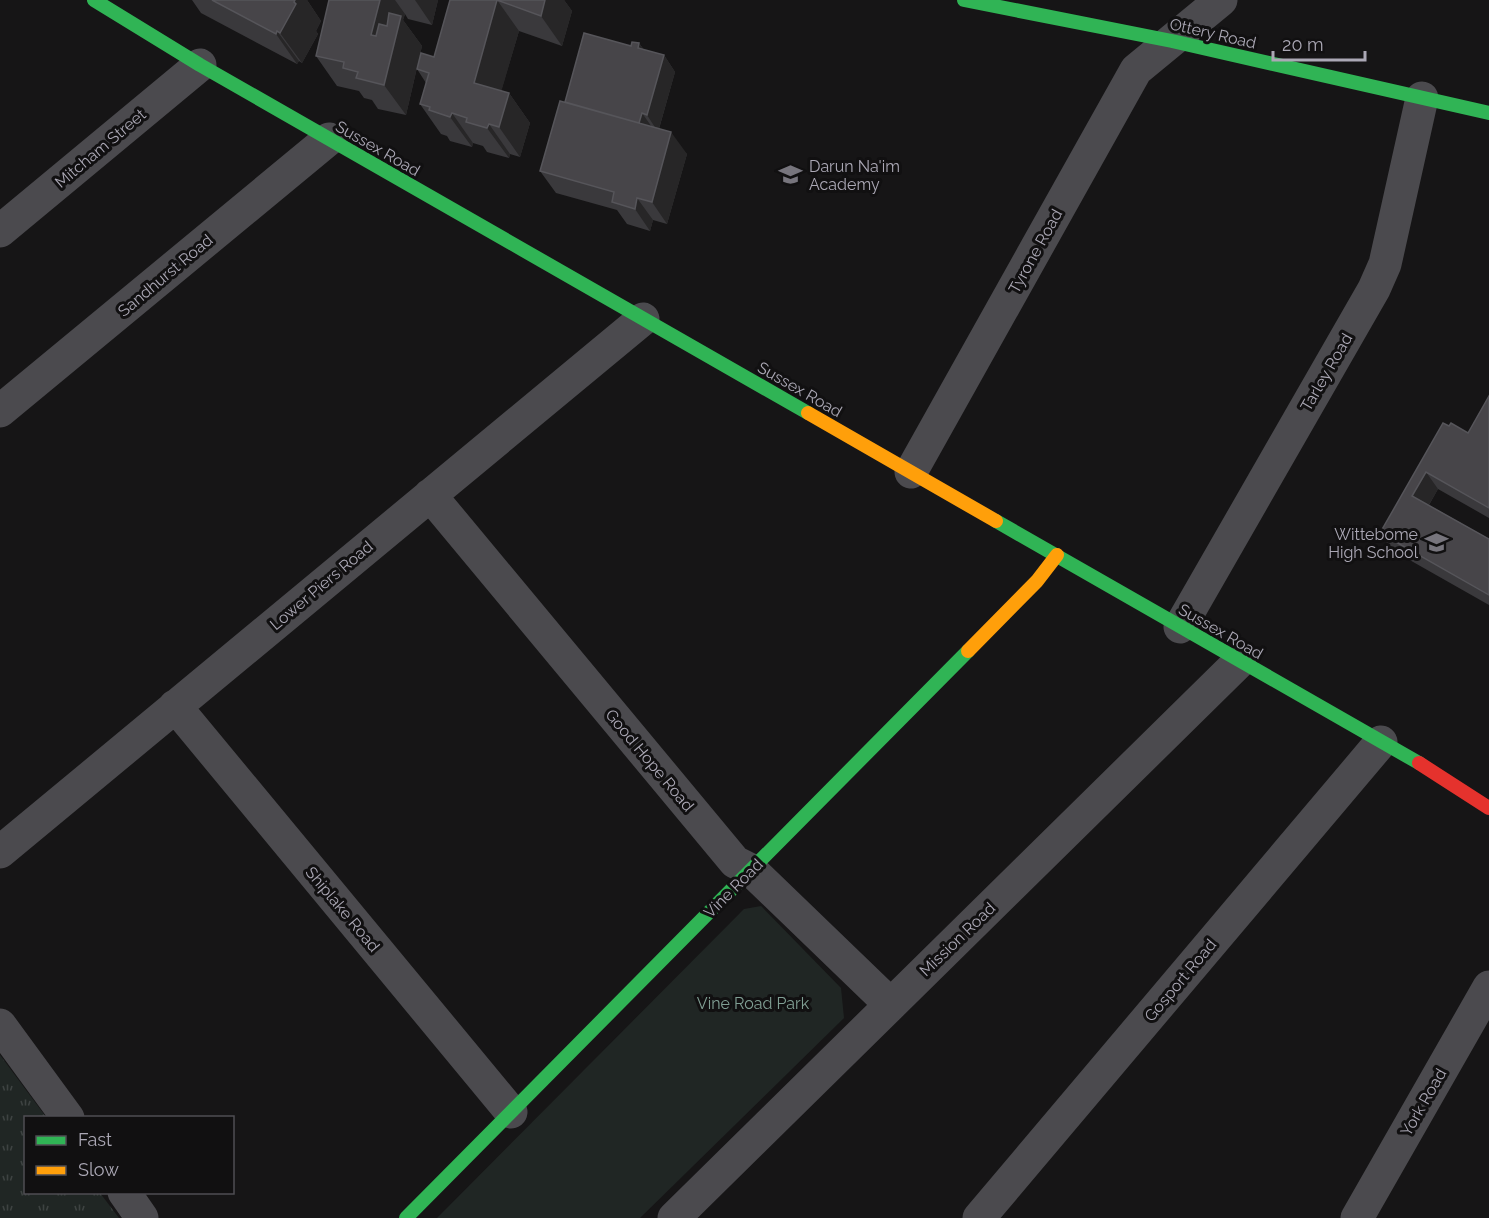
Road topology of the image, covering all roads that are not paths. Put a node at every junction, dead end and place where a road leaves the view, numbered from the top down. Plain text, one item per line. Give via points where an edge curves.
1 (94, 0) edge
2 (964, 0) edge
3 (1221, 0) edge
4 (1172, 41) junction
5 (200, 65) junction
6 (1422, 98) junction
7 (1489, 113) edge
8 (329, 139) junction
9 (0, 231) edge
10 (643, 319) junction
11 (0, 411) edge
12 (911, 472) junction
13 (430, 495) junction
14 (1057, 555) junction
15 (1180, 627) junction
16 (1240, 661) junction
17 (175, 706) junction
18 (1381, 742) junction
19 (1489, 808) edge
20 (0, 852) edge
21 (751, 870) junction
22 (1489, 987) edge
23 (890, 1004) junction
24 (0, 1025) edge
25 (511, 1112) junction
26 (67, 1116) edge
27 (125, 1194) edge
28 (142, 1218) edge
29 (406, 1218) edge
30 (674, 1218) edge
31 (979, 1218) edge
32 (1357, 1218) edge

1 - 5 street, Sussex Road
2 - 4 street, Ottery Road
3 - 4 street, Tyrone Road
4 - 6 street, Ottery Road
4 - 12 street, Tyrone Road via 1136,70
5 - 8 street, Sussex Road
5 - 9 street, Mitcham Street
6 - 7 street, Ottery Road
6 - 15 street, Tarley Road via 1385,264 1378,280
8 - 10 street, Sussex Road
8 - 11 street, Sandhurst Road
10 - 12 street, Sussex Road
10 - 13 street, Lower Piers Road
12 - 14 street, Sussex Road
13 - 17 street, Lower Piers Road
13 - 21 street, Good Hope Road via 735,862
14 - 15 street, Sussex Road
14 - 21 street, Vine Road via 1036,581
15 - 16 street, Sussex Road
16 - 18 street, Sussex Road
16 - 23 street, Mission Road
17 - 20 street, Lower Piers Road
17 - 25 street, Shiplake Road
18 - 19 street, Sussex Road
18 - 31 street, Gosport Road
21 - 23 street, Good Hope Road
21 - 25 street, Vine Road
22 - 32 street, York Road
23 - 30 street, Mission Road
24 - 26 street
25 - 29 street, Vine Road
27 - 28 street

